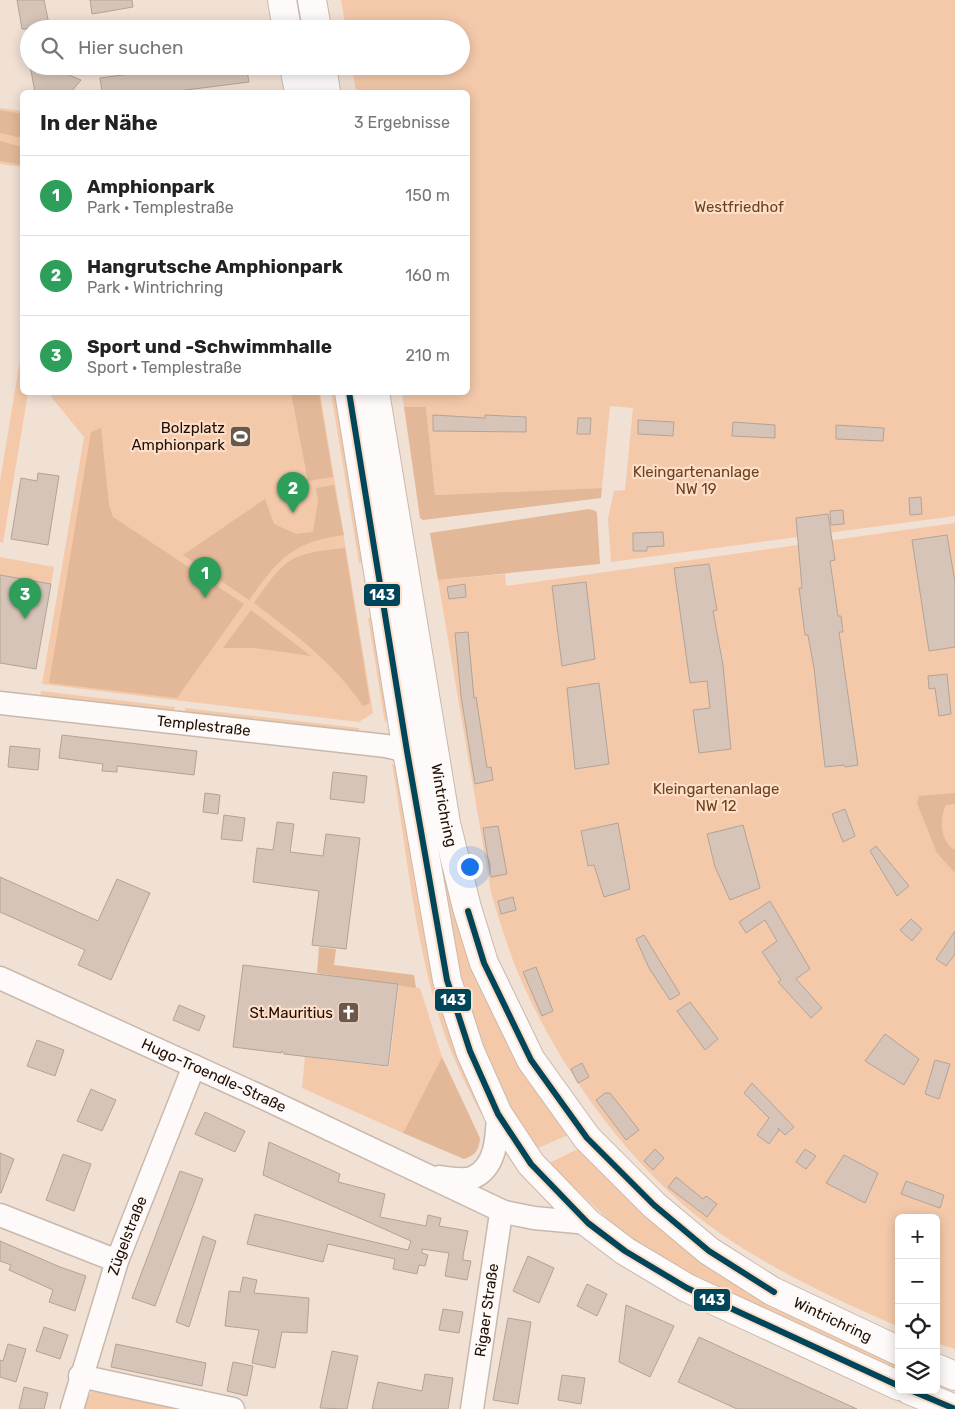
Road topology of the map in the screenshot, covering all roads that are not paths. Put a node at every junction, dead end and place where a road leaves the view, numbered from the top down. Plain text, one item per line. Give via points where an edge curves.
1 (282, 0) edge
2 (312, 0) edge
3 (286, 20) edge
4 (315, 20) edge
5 (296, 75) edge
6 (323, 75) edge
7 (299, 90) edge
8 (326, 90) edge
9 (349, 395) edge
10 (376, 395) edge
11 (0, 703) edge
12 (407, 751) junction
13 (0, 978) edge
14 (194, 1066) junction
15 (498, 1114) junction
16 (426, 1176) junction
17 (504, 1212) junction
18 (0, 1215) edge
19 (588, 1224) junction
20 (117, 1261) junction
21 (895, 1349) edge
22 (940, 1370) edge
23 (80, 1376) junction
24 (955, 1376) edge
25 (895, 1384) edge
26 (919, 1394) edge
27 (72, 1409) edge
28 (233, 1409) edge
29 (472, 1409) edge
30 (955, 1409) edge

1 - 3 main road
2 - 4 main road
5 - 7 main road
6 - 8 main road
9 - 12 main road, Wintrichring
10 - 21 main road, Wintrichring via 446,822 484,963 531,1060 588,1138 654,1205 709,1251 772,1291
11 - 12 street, Templestraße via 386,746
12 - 15 main road, Wintrichring via 447,980 470,1051
13 - 14 street, Hugo-Troendle-Straße
14 - 16 street, Hugo-Troendle-Straße
14 - 20 street, Zügelstraße
15 - 16 street, Hugo-Troendle-Straße via 496,1144 483,1171 473,1178
15 - 19 main road, Wintrichring via 531,1164
16 - 17 street, Hugo-Troendle-Straße
17 - 19 street, Hugo-Troendle-Straße
17 - 29 street, Rigaer Straße via 498,1230
18 - 20 street
19 - 25 main road, Wintrichring via 625,1251 688,1288
20 - 23 street, Zügelstraße
22 - 24 main road
23 - 27 street, Zügelstraße
23 - 28 street
26 - 30 main road

